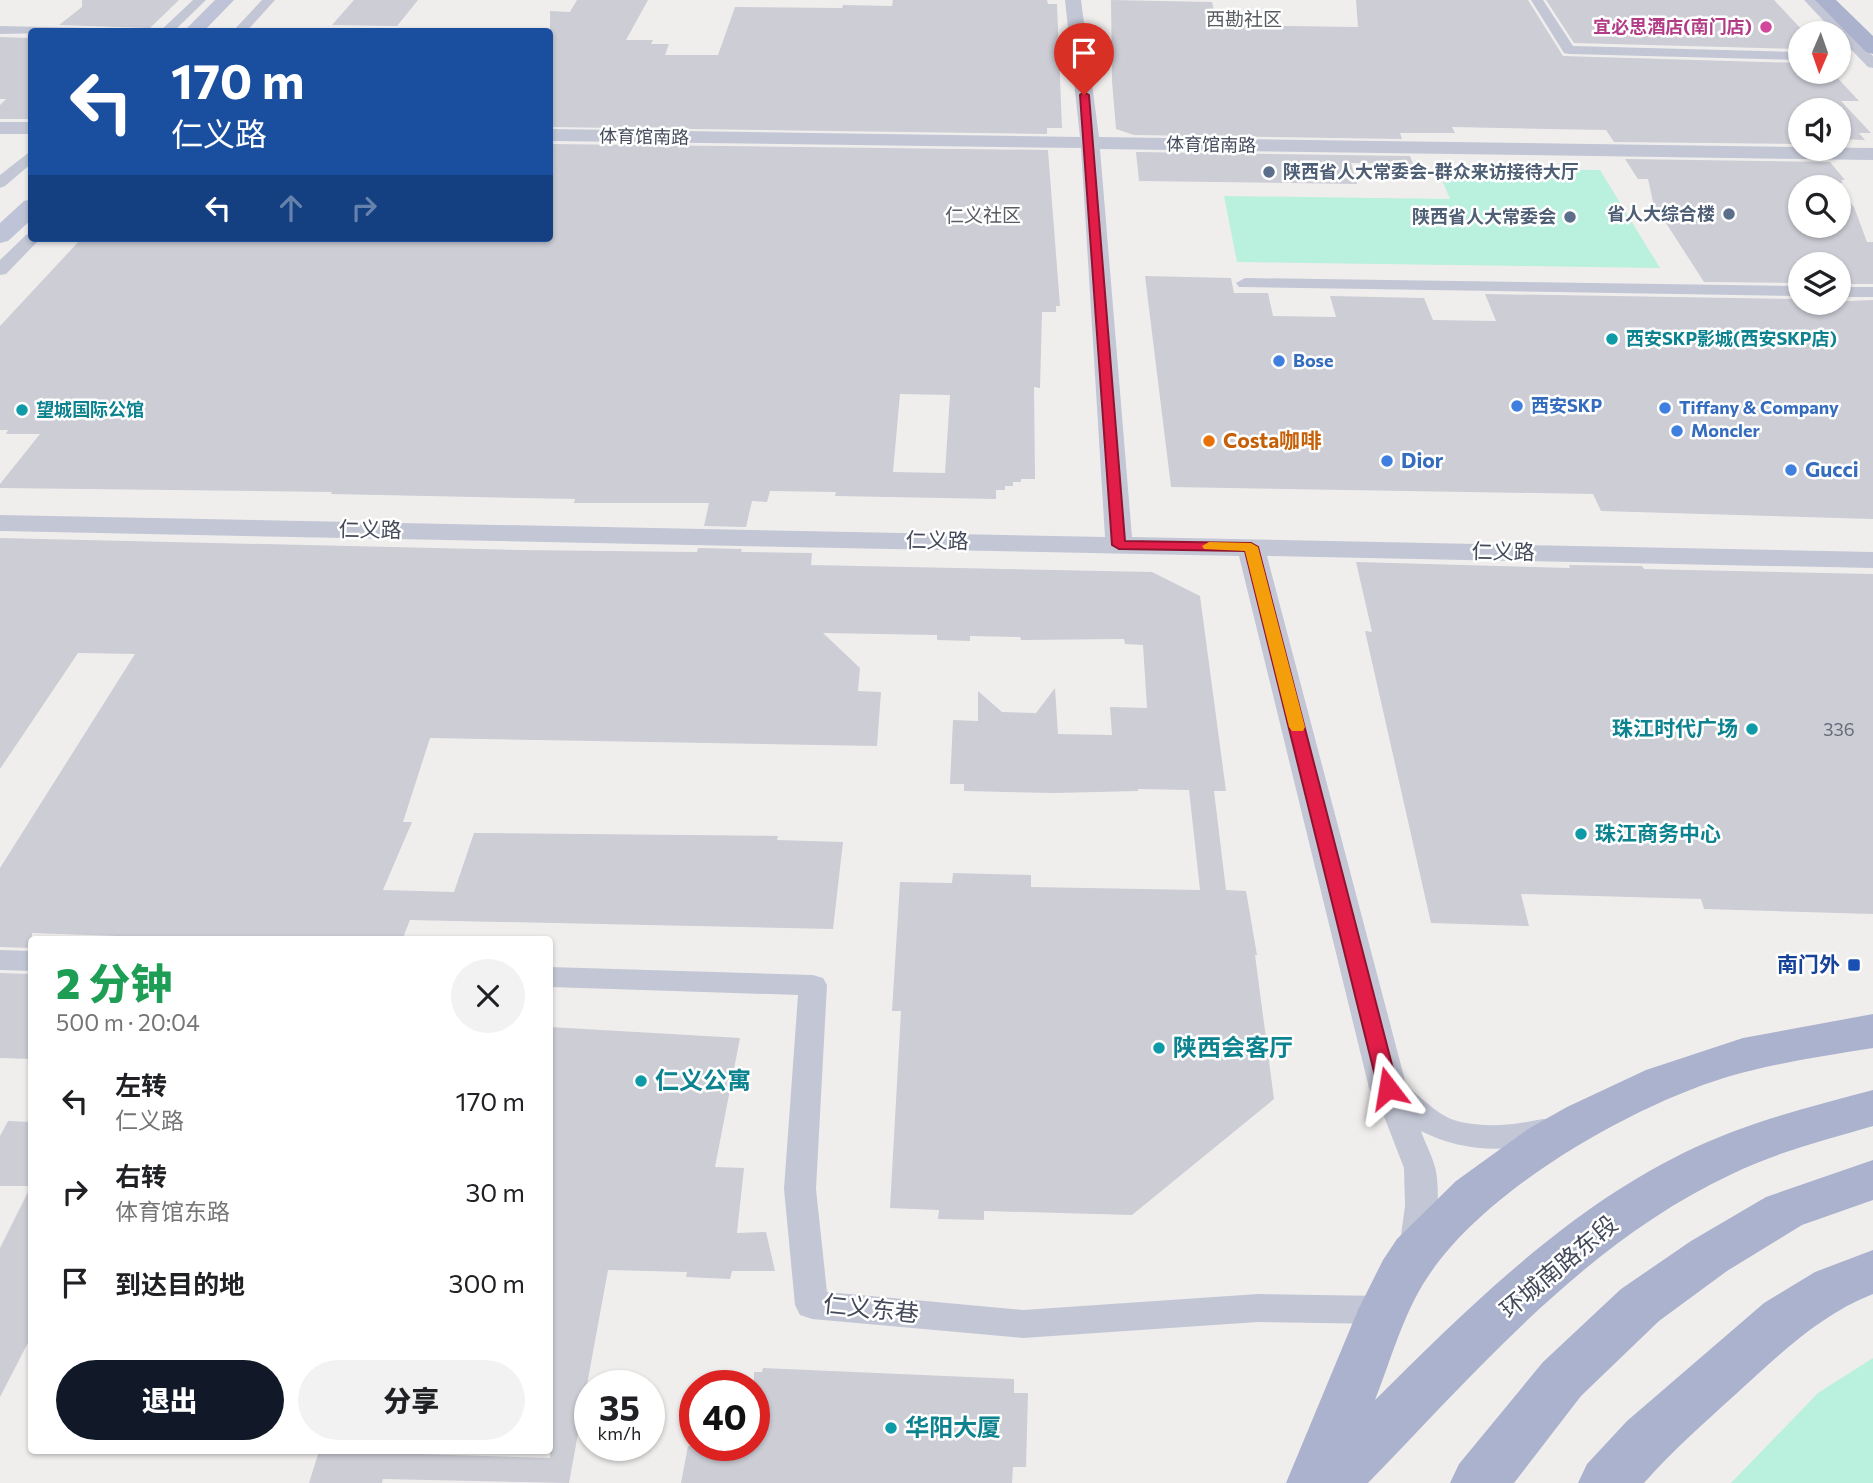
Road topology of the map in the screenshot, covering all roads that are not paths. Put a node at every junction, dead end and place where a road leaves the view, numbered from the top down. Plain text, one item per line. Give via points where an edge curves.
1 (200, 0) edge
2 (225, 0) edge
3 (244, 0) edge
4 (269, 0) edge
5 (1073, 0) edge
6 (1537, 0) edge
7 (1810, 0) edge
8 (1825, 0) edge
9 (169, 28) edge
10 (196, 28) edge
11 (215, 28) edge
12 (242, 28) edge
13 (0, 30) edge
14 (28, 31) edge
15 (1788, 56) edge
16 (1872, 57) edge
17 (1852, 58) edge
18 (0, 128) edge
19 (28, 128) edge
20 (553, 135) edge
21 (1090, 143) junction
22 (1873, 153) edge
23 (28, 158) edge
24 (0, 183) edge
25 (28, 188) edge
26 (28, 210) edge
27 (0, 214) edge
28 (0, 236) edge
29 (28, 242) edge
30 (0, 270) edge
31 (1245, 283) dead end
32 (1788, 291) edge
33 (1851, 292) edge
34 (1873, 292) edge
35 (0, 523) edge
36 (1119, 545) junction
37 (1251, 547) junction
38 (1873, 560) edge
39 (0, 960) edge
40 (28, 961) edge
41 (553, 977) edge
42 (1873, 1031) edge
43 (1388, 1088) junction
44 (1873, 1108) edge
45 (1583, 1121) junction
46 (1873, 1180) edge
47 (1414, 1256) junction
48 (1873, 1272) edge
49 (1384, 1310) junction
50 (1315, 1483) edge
51 (1330, 1483) edge
52 (1479, 1483) edge
53 (1607, 1483) edge

1 - 9 street
2 - 10 main road
3 - 11 main road
4 - 12 street
5 - 21 street
6 - 15 street via 1569,50
7 - 16 street
8 - 16 main road
13 - 14 street
16 - 17 street
18 - 19 street
20 - 21 street, 体育馆南路
21 - 22 street, 体育馆南路
21 - 36 street
23 - 24 street
25 - 27 main road
26 - 28 main road
29 - 30 street
31 - 32 street
33 - 34 street
35 - 36 street, 仁义路
36 - 37 street, 仁义路
37 - 38 street, 仁义路
37 - 43 street
39 - 40 street
41 - 49 street, 仁义东巷 via 813,985 800,1189 813,1305 1023,1324 1258,1308
42 - 45 main road via 1702,1068
43 - 45 street via 1430,1123 1458,1133 1492,1137 1534,1134
43 - 47 street via 1420,1168 1421,1206
44 - 51 main road, 环城南路东段 via 1788,1131 1713,1161 1659,1189 1583,1240 1511,1303
45 - 47 main road via 1474,1194
46 - 52 main road via 1784,1211 1640,1305 1562,1379
47 - 49 main road
48 - 53 main road via 1833,1287 1783,1319 1647,1439
49 - 50 main road

